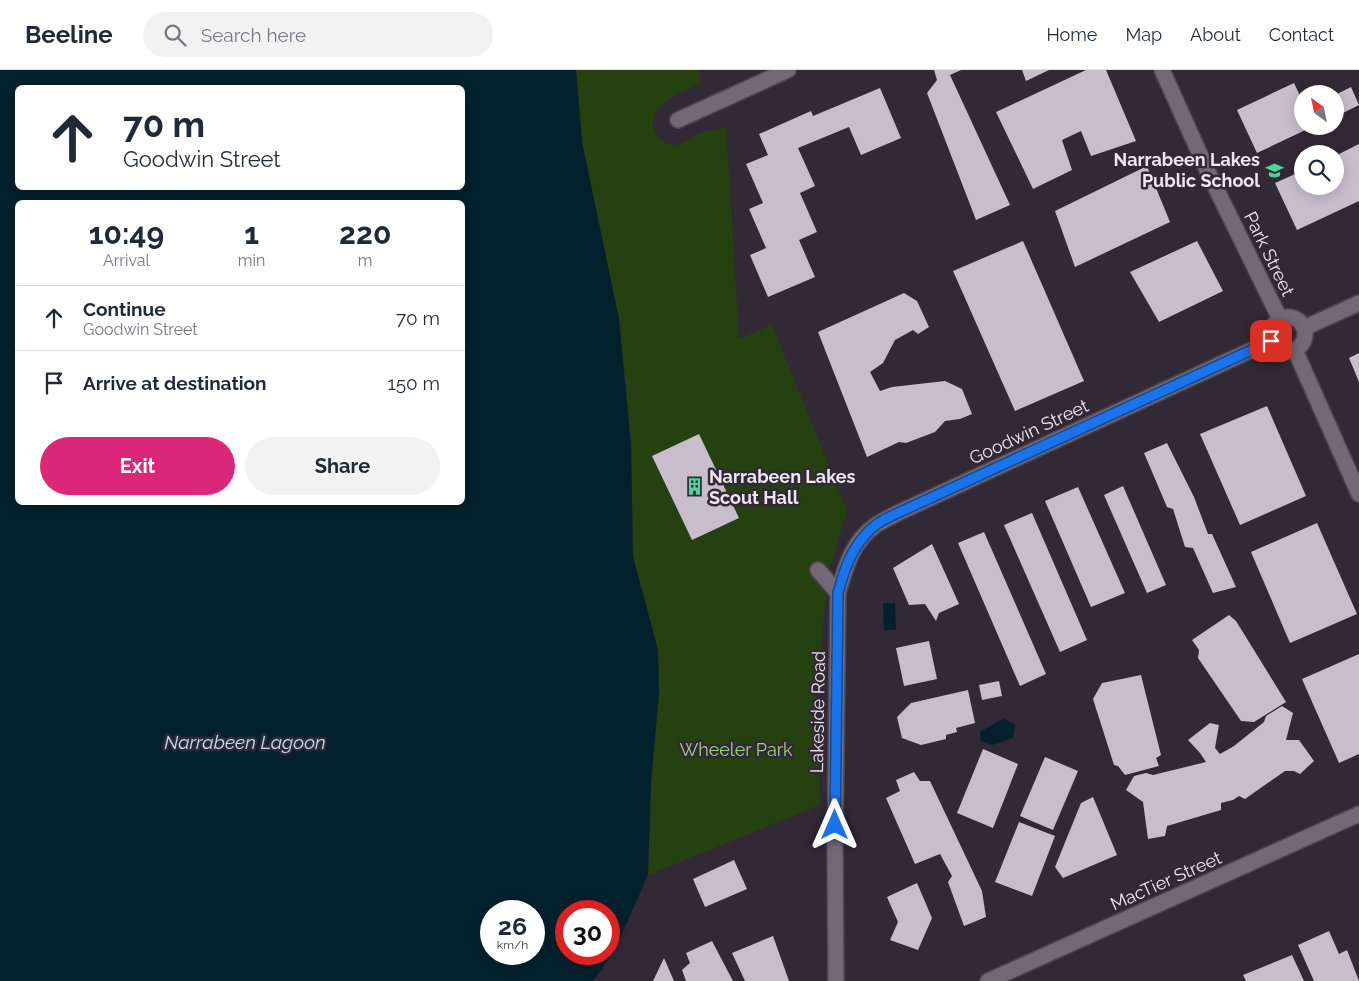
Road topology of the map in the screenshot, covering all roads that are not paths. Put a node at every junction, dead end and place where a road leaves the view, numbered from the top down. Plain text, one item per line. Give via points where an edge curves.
1 (788, 70) edge
2 (1162, 70) edge
3 (678, 120) dead end
4 (1359, 303) edge
5 (1280, 319) junction
6 (1304, 328) junction
7 (1271, 341) junction
8 (1295, 350) junction
9 (1359, 494) edge
10 (818, 570) dead end
11 (838, 593) junction
12 (1359, 814) edge
13 (836, 981) edge
14 (988, 981) edge

1 - 3 street
2 - 5 street, Park Street
4 - 6 street
5 - 6 street via 1296,319
5 - 7 street via 1272,326
6 - 8 street via 1303,343
7 - 8 street via 1284,351
7 - 11 street, Goodwin Street via 874,526 859,542 846,564
8 - 9 street
10 - 11 street
11 - 13 street, Lakeside Road
12 - 14 street, MacTier Street

